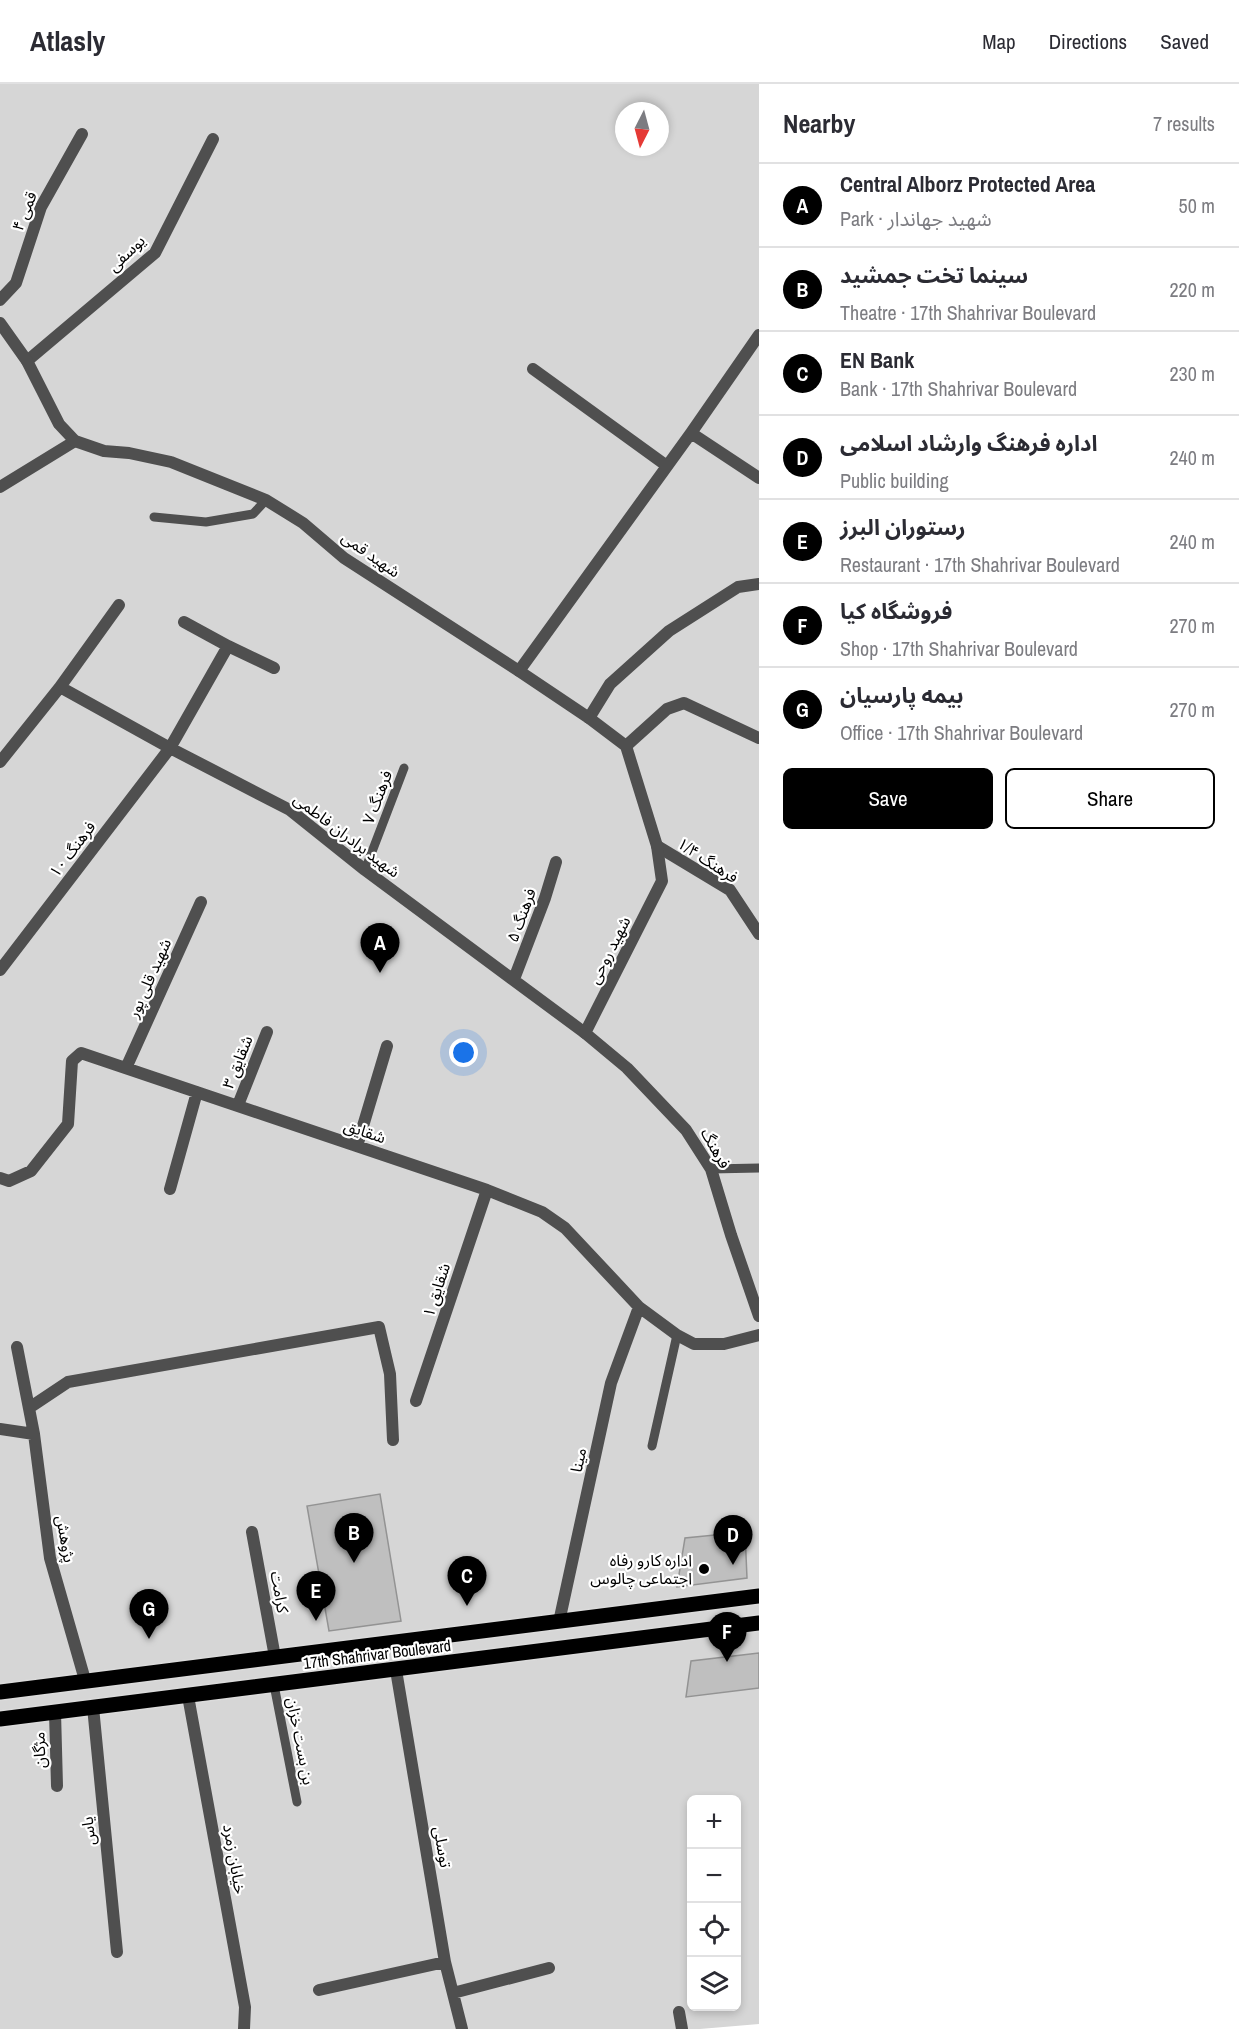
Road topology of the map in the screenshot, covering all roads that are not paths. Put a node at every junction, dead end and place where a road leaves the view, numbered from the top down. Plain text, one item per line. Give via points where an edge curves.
1 (82, 134) dead end
2 (213, 139) dead end
3 (0, 300) edge
4 (0, 323) edge
5 (759, 335) edge
6 (27, 361) junction
7 (533, 369) dead end
8 (692, 433) junction
9 (75, 441) junction
10 (667, 466) junction
11 (759, 478) edge
12 (0, 487) edge
13 (266, 500) junction
14 (154, 517) dead end
15 (759, 584) edge
16 (119, 605) dead end
17 (184, 622) dead end
18 (228, 646) junction
19 (274, 668) dead end
20 (519, 671) junction
21 (60, 687) junction
22 (589, 718) junction
23 (759, 738) edge
24 (626, 746) junction
25 (170, 748) junction
26 (0, 762) edge
27 (404, 768) dead end
28 (657, 846) junction
29 (556, 862) dead end
30 (365, 870) junction
31 (201, 902) dead end
32 (759, 934) edge
33 (0, 970) edge
34 (514, 979) junction
35 (267, 1032) dead end
36 (585, 1033) junction
37 (387, 1046) dead end
38 (126, 1068) junction
39 (197, 1092) junction
40 (237, 1105) junction
41 (357, 1146) junction
42 (759, 1168) edge
43 (711, 1169) junction
44 (0, 1178) edge
45 (170, 1189) dead end
46 (487, 1190) junction
47 (639, 1307) junction
48 (759, 1316) edge
49 (677, 1335) junction
50 (759, 1335) edge
51 (17, 1347) dead end
52 (416, 1401) dead end
53 (29, 1408) junction
54 (0, 1429) edge
55 (34, 1434) junction
56 (393, 1440) dead end
57 (652, 1446) dead end
58 (252, 1532) dead end
59 (759, 1596) edge
60 (559, 1622) junction
61 (759, 1623) edge
62 (275, 1657) junction
63 (396, 1670) junction
64 (85, 1680) junction
65 (274, 1685) junction
66 (0, 1692) edge
67 (188, 1696) junction
68 (93, 1707) junction
69 (55, 1712) junction
70 (0, 1719) edge
71 (57, 1786) dead end
72 (297, 1802) dead end
73 (117, 1952) dead end
74 (446, 1962) junction
75 (549, 1968) dead end
76 (319, 1990) dead end
77 (453, 1993) junction
78 (679, 2012) dead end
79 (244, 2029) edge
80 (462, 2029) edge
81 (682, 2029) edge

1 - 3 street, قمی ۴ via 41,207 16,283
2 - 6 street, یوسفی via 155,253
4 - 6 street
5 - 8 street
6 - 9 street via 59,424
7 - 10 street
8 - 10 street
8 - 11 street
9 - 12 street
9 - 13 street, شهید قمی via 104,451 171,462
10 - 20 street
13 - 14 lane via 253,514 206,522
13 - 20 street, شهید قمی via 303,523 344,558
15 - 22 street via 738,587 669,632 610,684
16 - 21 street
17 - 18 street
18 - 19 street
18 - 25 street, فرهنگ ۱۰
20 - 22 street, شهید قمی
21 - 25 street, شهید برادران فاطمی
21 - 26 street
22 - 24 street, شهید قمی
23 - 24 street via 684,703 667,709
24 - 28 street
25 - 30 street, شهید برادران فاطمی via 290,810
25 - 33 street, فرهنگ ۱۰
27 - 30 lane, فرهنگ ۷
28 - 32 street, فرهنگ ۱/۴ via 730,890
28 - 36 street, شهید روحی via 662,881
29 - 34 street, فرهنگ ۵
30 - 34 street, شهید برادران فاطمی
31 - 38 street, شهید قلی پور
34 - 36 street, شهید برادران فاطمی
35 - 40 street, شقایق ۳
36 - 43 street, فرهنگ via 627,1068 686,1130
37 - 41 street
38 - 39 street, شقایق
38 - 44 street, شقایق via 81,1053 72,1061 68,1124 31,1171 9,1181
39 - 40 street, شقایق
39 - 45 street
40 - 41 street, شقایق
41 - 46 street, شقایق
42 - 43 lane
43 - 48 street, فرهنگ
46 - 47 street, شقایق via 542,1212 565,1228
46 - 52 street, شقایق ۱
47 - 49 street, شقایق
47 - 60 street, مینا via 611,1383
49 - 50 street, شقایق via 694,1344 724,1344
49 - 57 lane
51 - 53 street, پژوهش
53 - 55 street, پژوهش
53 - 56 street via 68,1382 379,1327 390,1374
54 - 55 street
55 - 64 street, پژوهش via 50,1557
58 - 62 street, کرامت
59 - 60 main road, 17th Shahrivar Boulevard
60 - 62 main road, 17th Shahrivar Boulevard
61 - 63 main road, 17th Shahrivar Boulevard
62 - 64 main road, 17th Shahrivar Boulevard
63 - 65 main road, 17th Shahrivar Boulevard
63 - 74 street, توسلی
64 - 66 main road, 17th Shahrivar Boulevard
65 - 67 main road, 17th Shahrivar Boulevard
65 - 72 lane, بن بست خزان
67 - 68 main road, 17th Shahrivar Boulevard
67 - 79 street, خیابان زمرد via 245,2007
68 - 69 main road, 17th Shahrivar Boulevard
68 - 73 street, یاس
69 - 70 main road, 17th Shahrivar Boulevard
69 - 71 street, مژگان
74 - 76 street
74 - 77 street, توسلی
75 - 77 street
77 - 80 street, توسلی
78 - 81 street

